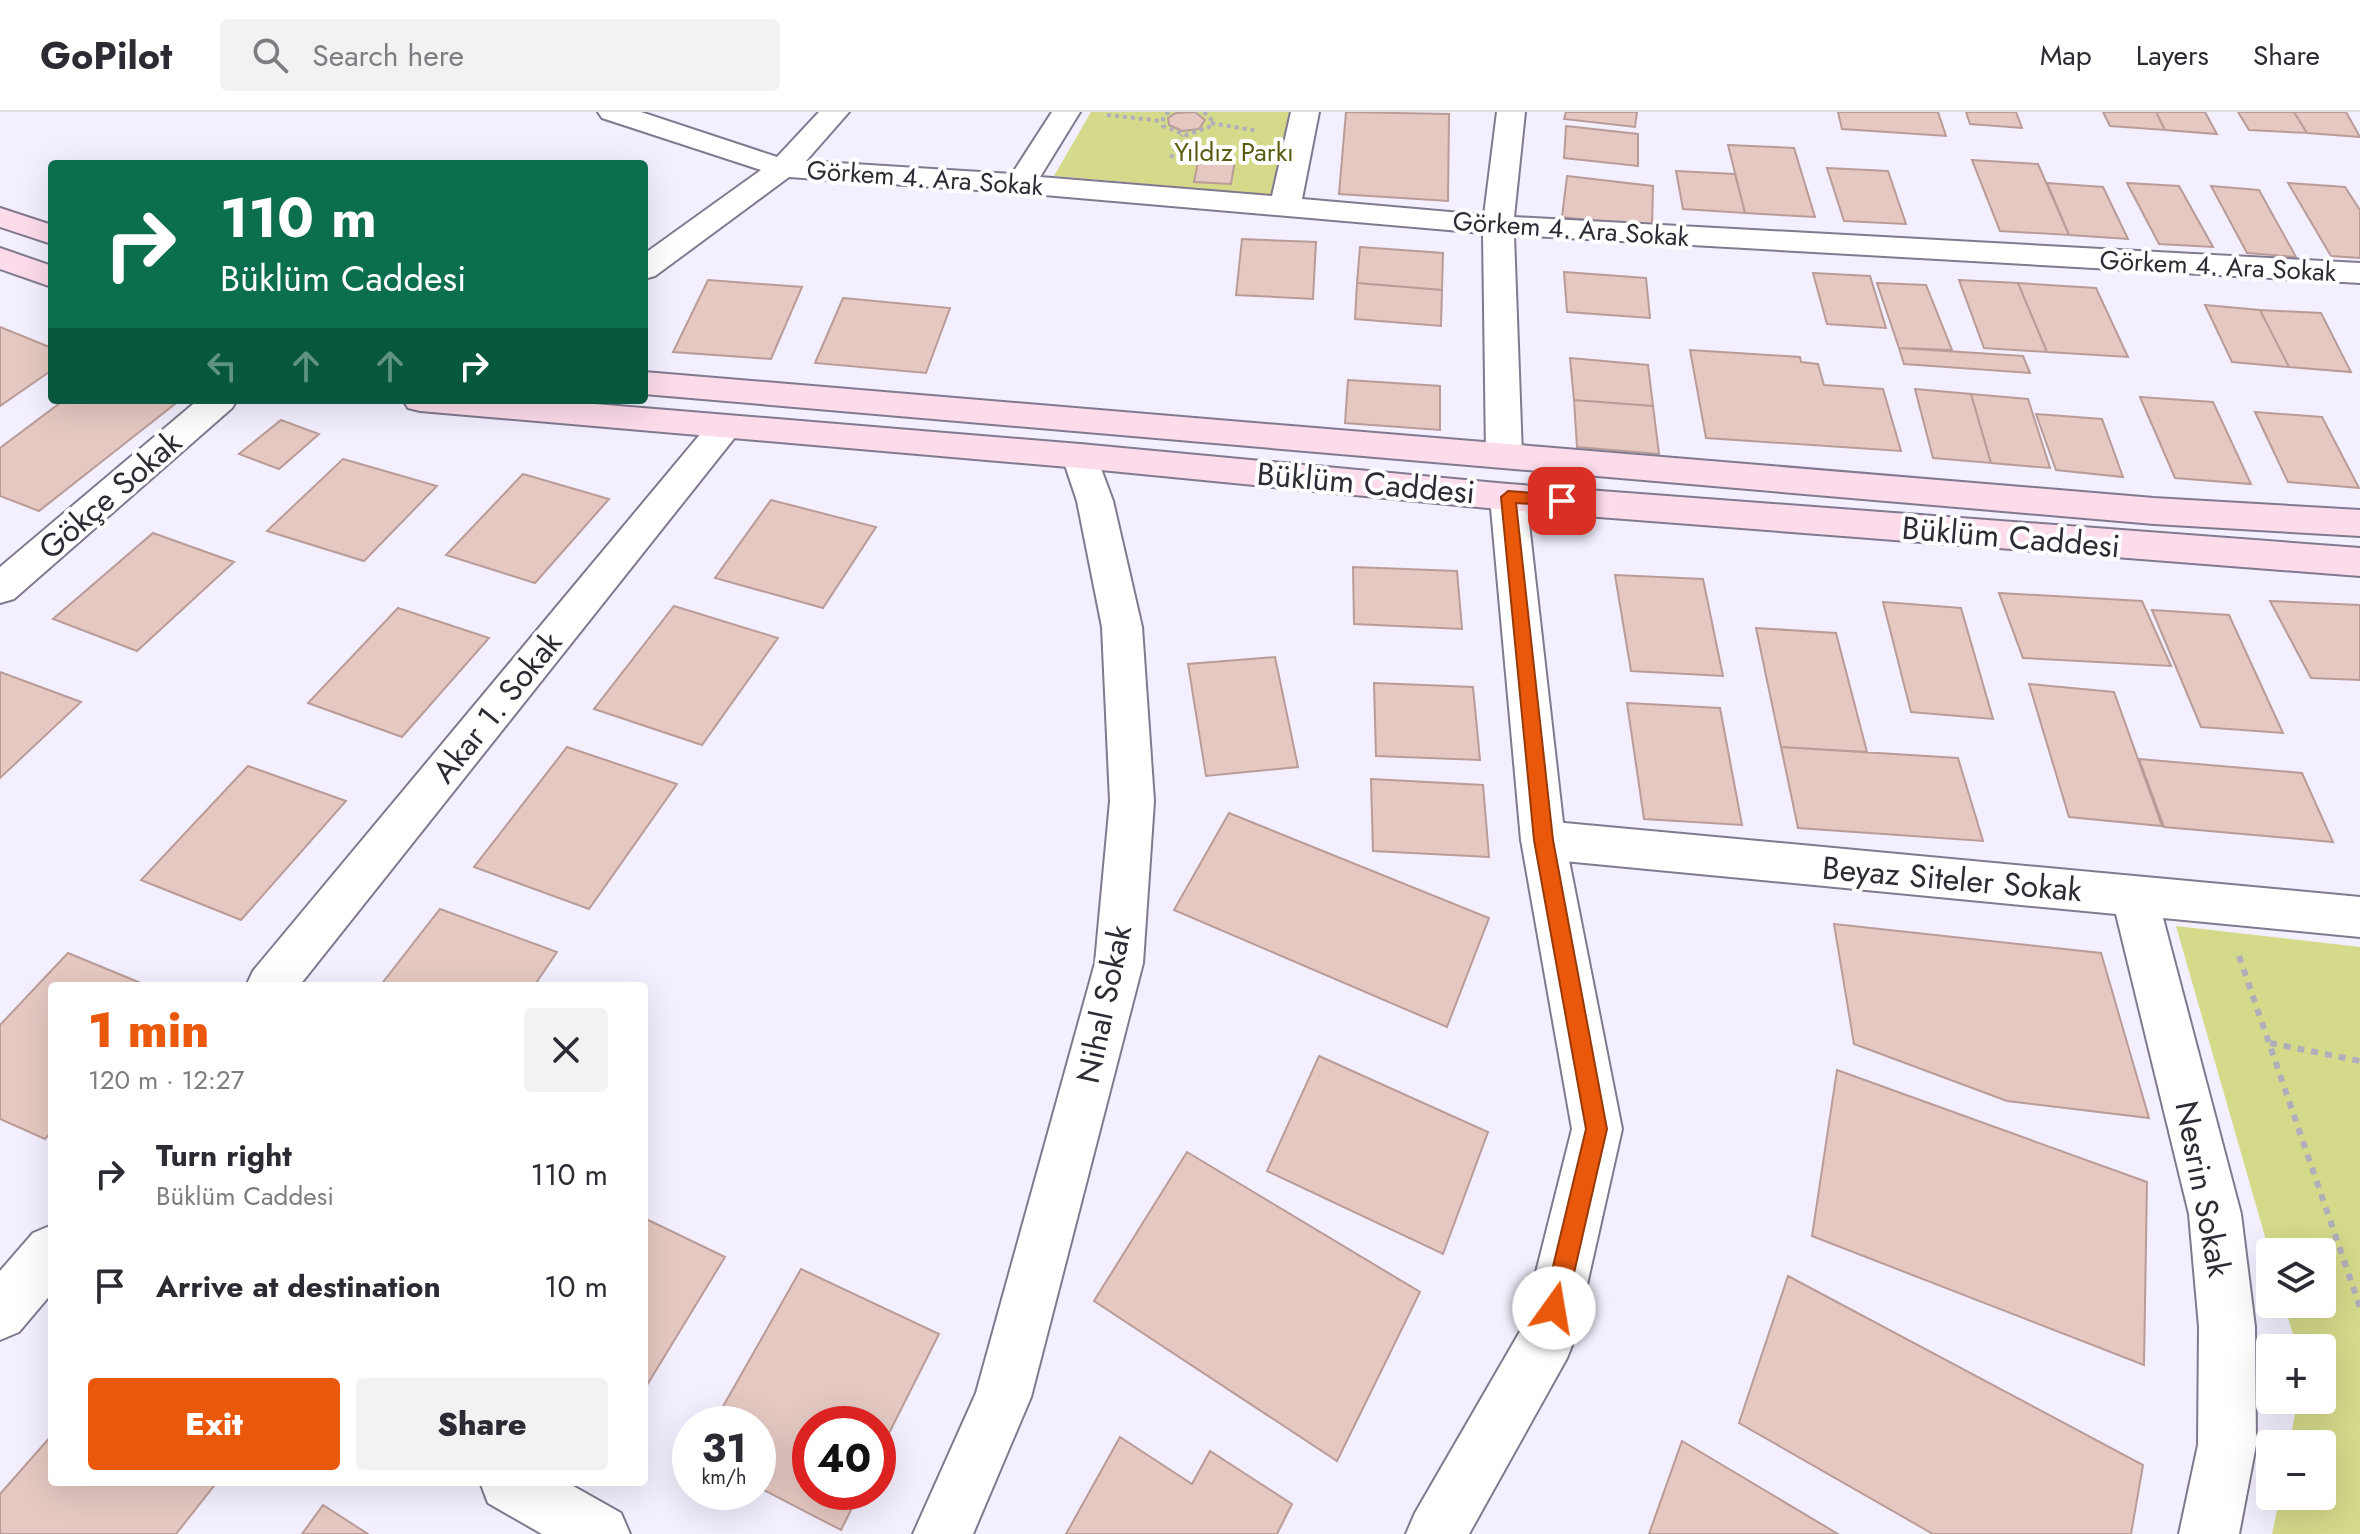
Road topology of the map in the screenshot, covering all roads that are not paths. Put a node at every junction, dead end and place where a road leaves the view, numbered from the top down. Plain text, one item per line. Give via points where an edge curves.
1 (612, 112) edge
2 (835, 112) edge
3 (1066, 112) edge
4 (1305, 112) edge
5 (1511, 112) edge
6 (783, 168) junction
7 (1021, 184) junction
8 (1285, 207) junction
9 (0, 217) edge
10 (1498, 225) junction
11 (48, 234) edge
12 (0, 258) edge
13 (648, 266) edge
14 (2360, 273) edge
15 (48, 276) edge
16 (648, 383) edge
17 (215, 404) edge
18 (463, 404) edge
19 (724, 428) junction
20 (1080, 456) junction
21 (1506, 476) junction
22 (2360, 523) edge
23 (2360, 562) edge
24 (4, 581) edge
25 (1543, 840) junction
26 (2134, 896) junction
27 (2360, 917) edge
28 (273, 982) edge
29 (48, 1257) edge
30 (0, 1313) edge
31 (516, 1486) edge
32 (600, 1534) edge
33 (943, 1534) edge
34 (1436, 1534) edge
35 (2209, 1534) edge

1 - 6 street, Görkem 4. Ara Sokak
2 - 6 street
3 - 7 street
4 - 8 street
5 - 10 street
6 - 7 street, Görkem 4. Ara Sokak
6 - 13 street
7 - 8 street, Görkem 4. Ara Sokak
8 - 10 street, Görkem 4. Ara Sokak
9 - 11 main road
10 - 14 street, Görkem 4. Ara Sokak
10 - 21 street
12 - 15 main road
16 - 21 main road, Büklüm Caddesi
17 - 24 street, Gökçe Sokak
18 - 19 main road, Büklüm Caddesi
19 - 20 main road, Büklüm Caddesi
19 - 28 street, Akar 1. Sokak
20 - 21 main road, Büklüm Caddesi
20 - 33 street, Nihal Sokak via 1122,627 1132,801 1119,963 1003,1397
21 - 22 main road, Büklüm Caddesi
21 - 23 main road, Büklüm Caddesi
21 - 25 street
25 - 26 street, Beyaz Siteler Sokak
25 - 34 street via 1597,1129 1547,1338
26 - 27 street, Beyaz Siteler Sokak
26 - 35 street, Nesrin Sokak via 2215,1214 2227,1327 2227,1445
29 - 30 street
31 - 32 street

